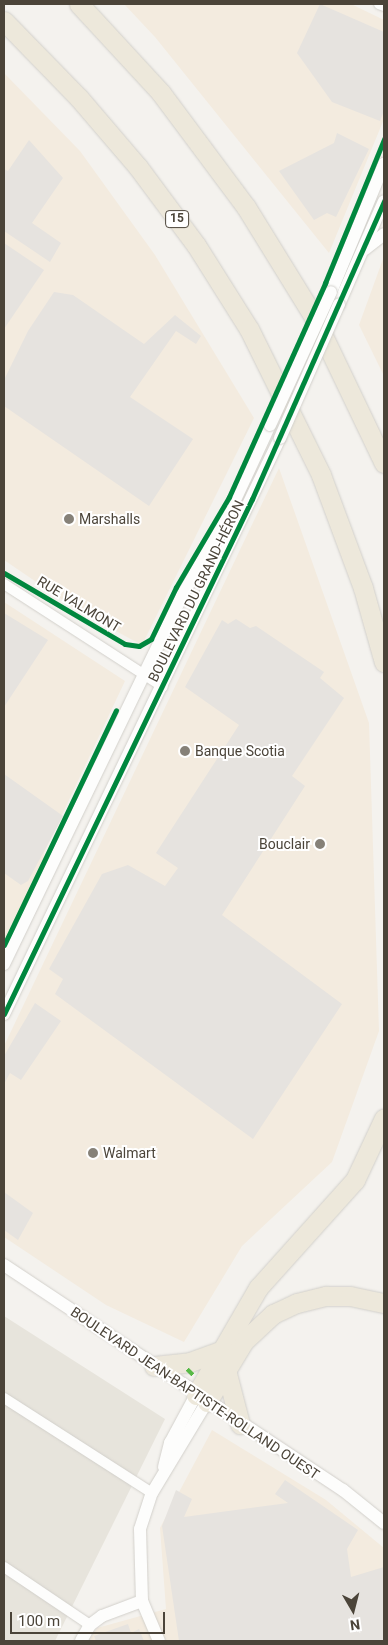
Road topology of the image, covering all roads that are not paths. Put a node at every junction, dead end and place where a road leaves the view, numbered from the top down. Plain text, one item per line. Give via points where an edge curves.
1 (79, 4) edge
2 (379, 4) edge
3 (384, 6) edge
4 (4, 21) edge
5 (384, 164) edge
6 (384, 201) edge
7 (384, 234) edge
8 (366, 249) junction
9 (384, 463) edge
10 (4, 584) edge
11 (384, 662) edge
12 (145, 673) junction
13 (162, 687) junction
14 (4, 964) edge
15 (4, 1014) edge
16 (384, 1118) edge
17 (4, 1265) edge
18 (384, 1303) edge
19 (218, 1352) junction
20 (154, 1366) junction
21 (226, 1370) junction
22 (4, 1398) edge
23 (202, 1398) junction
24 (240, 1424) junction
25 (152, 1493) junction
26 (384, 1523) edge
27 (4, 1567) edge
28 (142, 1601) junction
29 (90, 1625) junction
30 (81, 1641) edge
31 (159, 1641) edge

1 - 9 highway via 161,93 254,220 314,317
2 - 3 street
4 - 11 highway, 15 via 79,98 143,173 196,245 249,329 321,475 363,588
5 - 12 street, BOULEVARD DU GRAND-HÉRON, bridge via 331,292 270,425
6 - 8 street, BOULEVARD DU GRAND-HÉRON
7 - 8 street
8 - 13 street, BOULEVARD DU GRAND-HÉRON, bridge
10 - 12 street, RUE VALMONT
12 - 13 street, RUE VALMONT
12 - 14 street, BOULEVARD DU GRAND-HÉRON
13 - 15 street, BOULEVARD DU GRAND-HÉRON
16 - 19 highway via 348,1190 258,1288
17 - 20 street, BOULEVARD JEAN-BAPTISTE-ROLLAND OUEST
18 - 21 highway via 342,1296 290,1306 254,1329
19 - 20 highway via 190,1362
19 - 23 highway
20 - 23 street, BOULEVARD JEAN-BAPTISTE-ROLLAND OUEST
21 - 23 highway
21 - 24 highway
22 - 25 street
23 - 24 street, BOULEVARD JEAN-BAPTISTE-ROLLAND OUEST
23 - 25 street
24 - 26 street, BOULEVARD JEAN-BAPTISTE-ROLLAND OUEST via 343,1490
25 - 28 street via 140,1529
27 - 29 street
28 - 29 street via 102,1616
28 - 31 street
29 - 30 street

